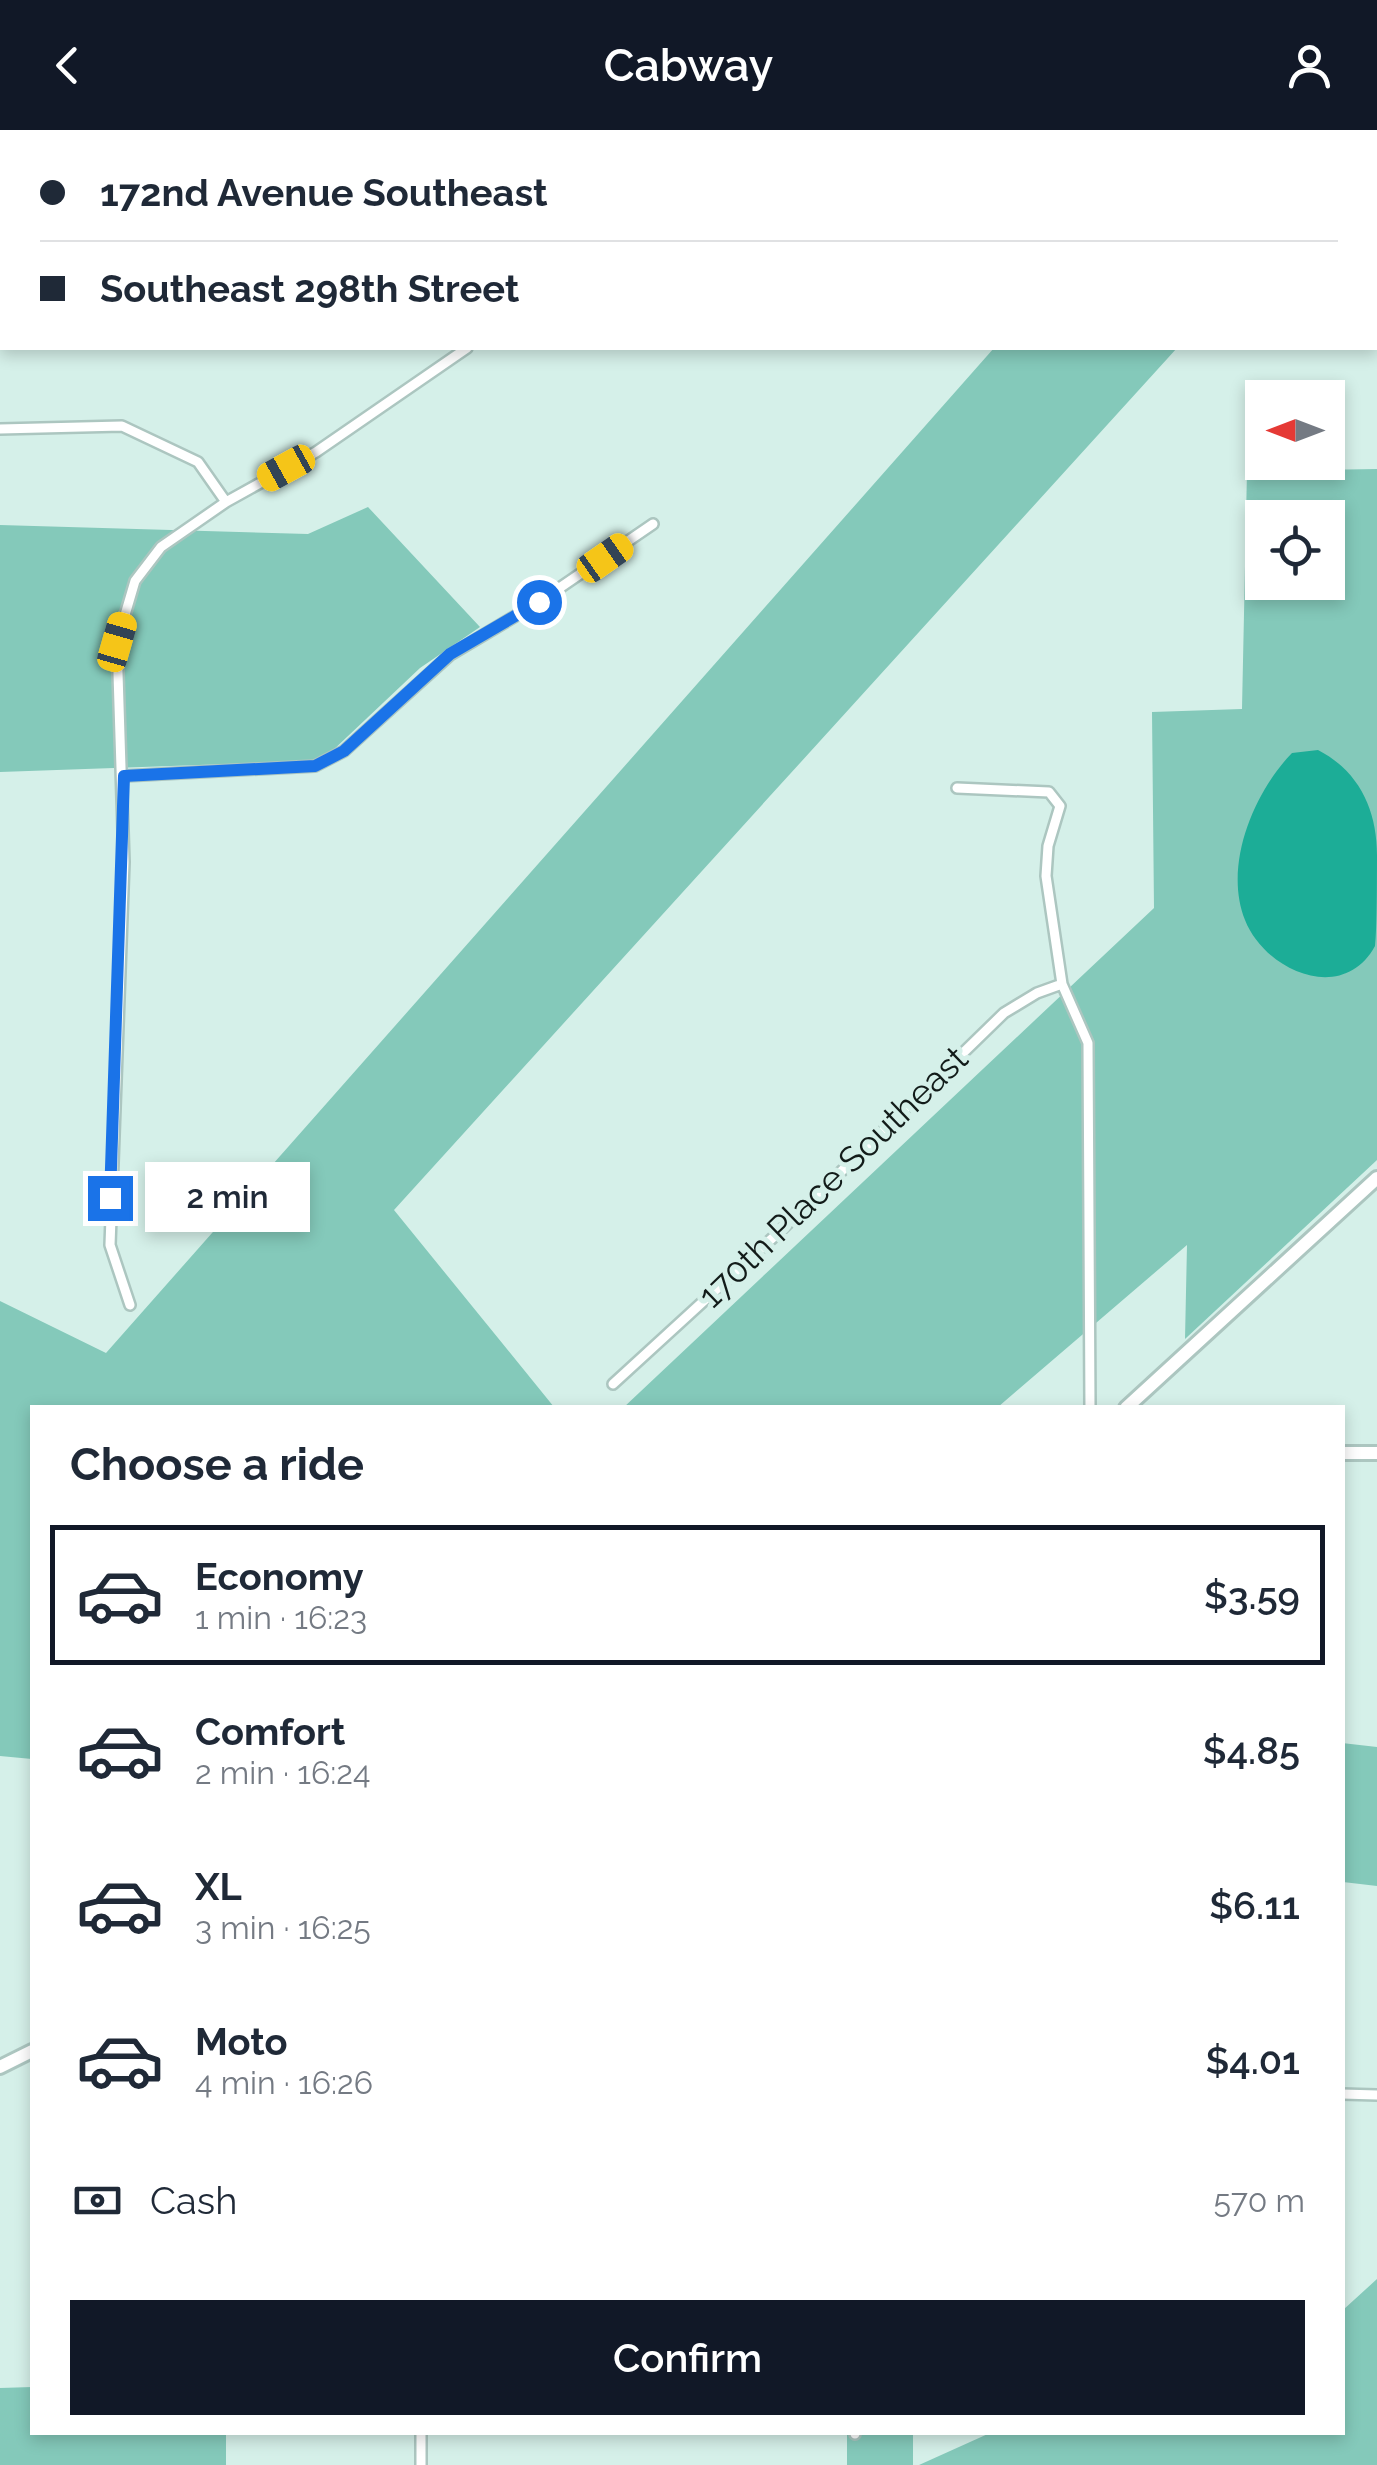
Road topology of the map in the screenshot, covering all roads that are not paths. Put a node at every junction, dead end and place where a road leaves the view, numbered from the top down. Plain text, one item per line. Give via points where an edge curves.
1 (466, 350) edge
2 (0, 429) edge
3 (226, 502) junction
4 (654, 524) dead end
5 (124, 776) junction
6 (957, 788) dead end
7 (1062, 984) junction
8 (1377, 1178) edge
9 (130, 1306) dead end
10 (612, 1384) dead end
11 (1090, 1405) edge
12 (1129, 1405) edge
13 (1345, 1453) edge
14 (1377, 1453) edge
15 (30, 2052) edge
16 (0, 2067) edge
17 (1345, 2094) edge
18 (1377, 2095) edge
19 (421, 2435) edge
20 (421, 2465) edge

1 - 3 street via 316,452
2 - 3 street via 122,426 198,462
3 - 5 street via 161,547 135,581 117,642
4 - 5 street via 450,654 344,751 315,766
5 - 9 street via 110,1245
6 - 7 street via 1049,792 1057,798 1046,876
7 - 10 street, 170th Place Southeast via 1004,1013
7 - 11 street via 1088,1042
8 - 12 street
13 - 14 street
15 - 16 street
17 - 18 street
19 - 20 street

